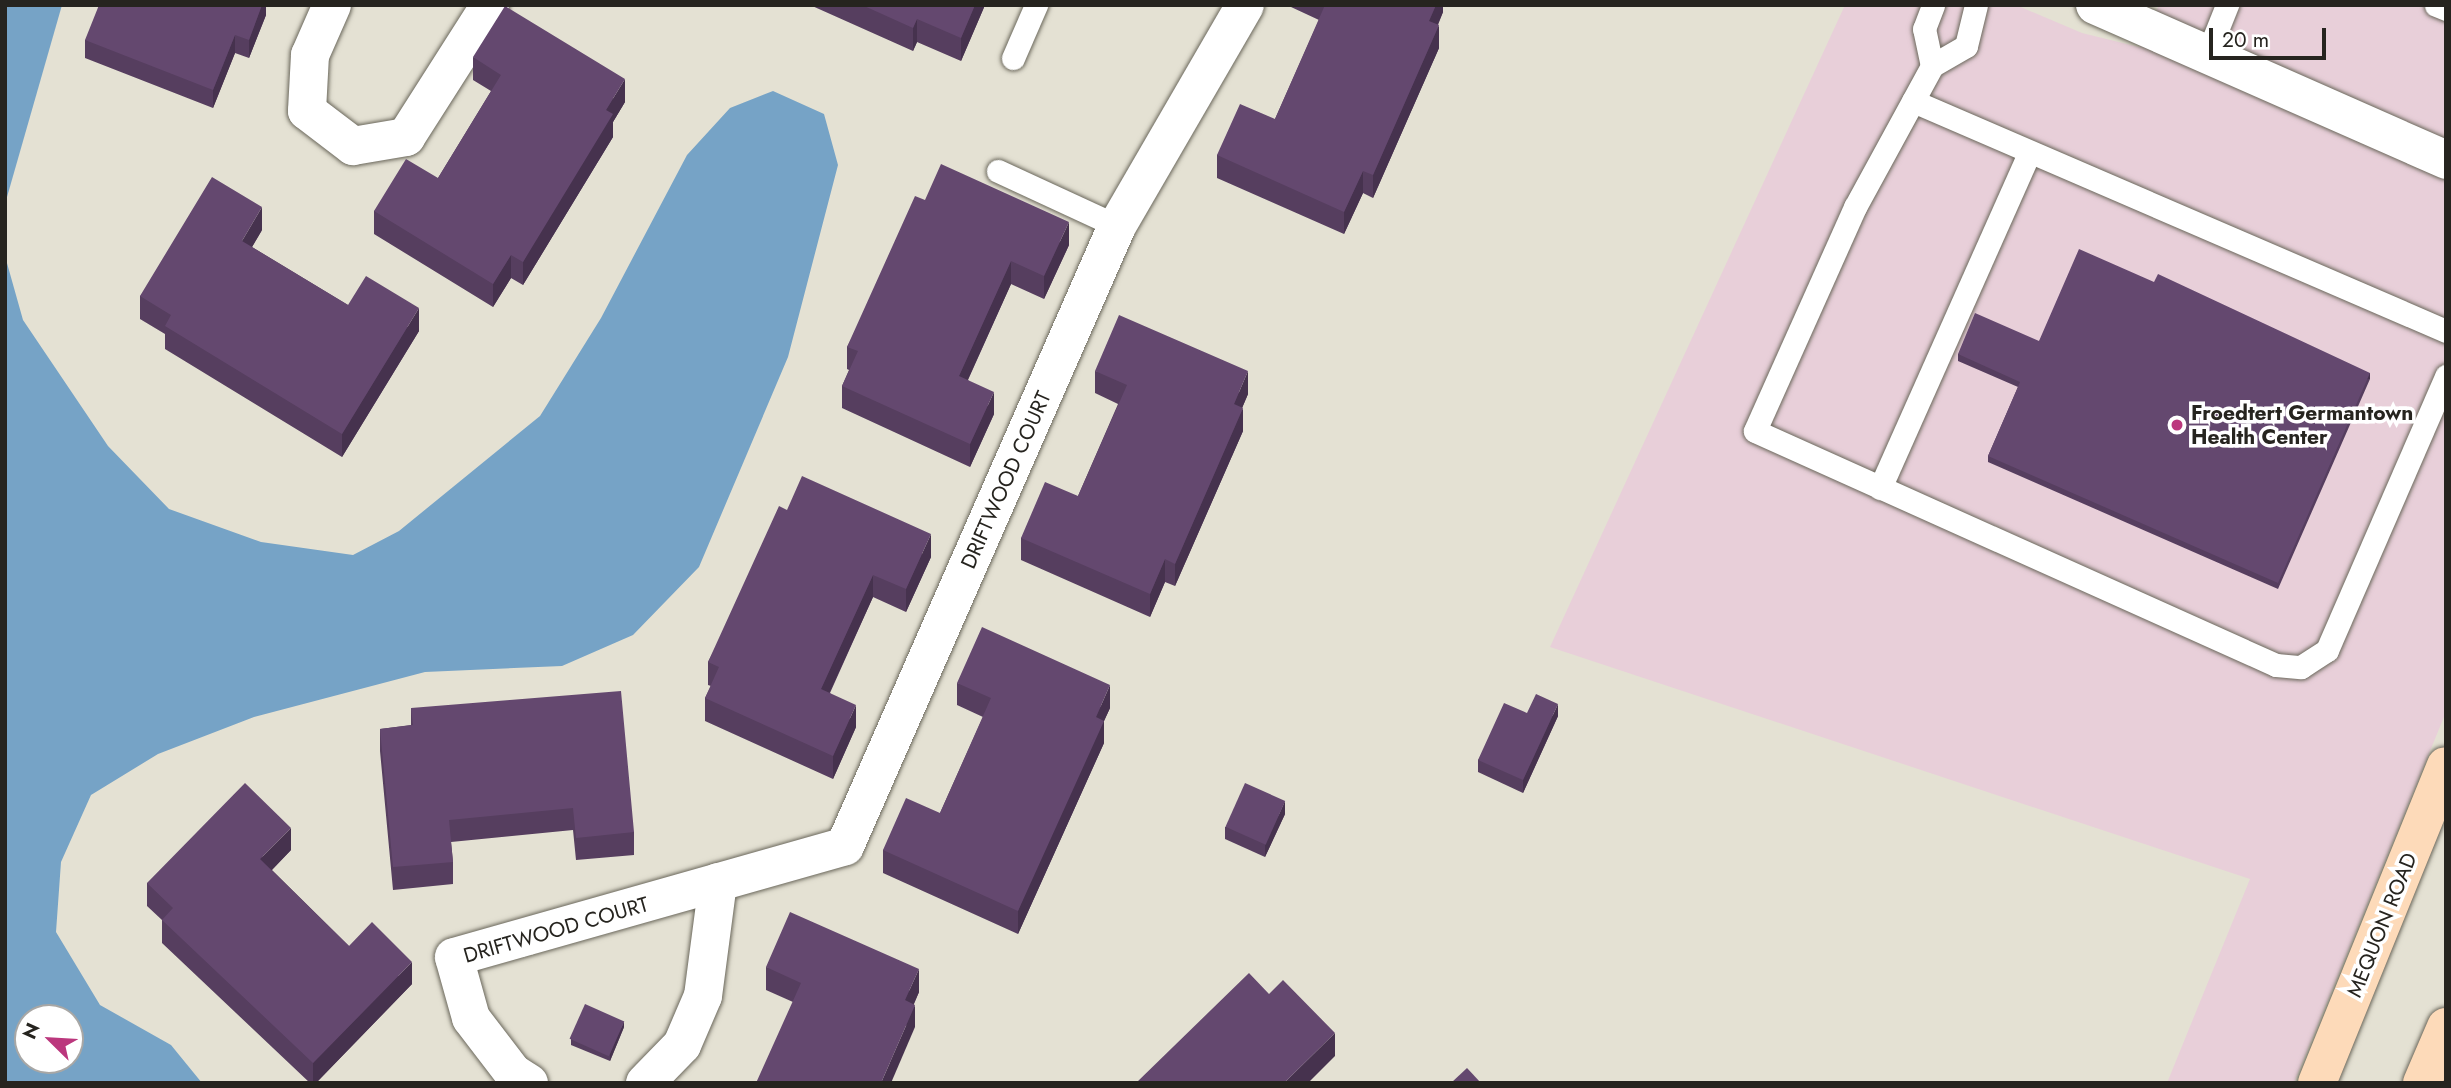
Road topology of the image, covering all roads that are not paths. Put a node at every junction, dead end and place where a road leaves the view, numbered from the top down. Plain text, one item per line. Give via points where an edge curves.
1 (332, 5) edge
2 (490, 5) edge
3 (1037, 5) edge
4 (1245, 5) edge
5 (1933, 5) edge
6 (1976, 5) edge
7 (2095, 5) edge
8 (2227, 5) edge
9 (2436, 5) edge
10 (2446, 9) edge
11 (2207, 55) junction
12 (1013, 58) dead end
13 (1932, 66) junction
14 (1913, 101) junction
15 (2029, 154) junction
16 (2446, 160) edge
17 (998, 171) dead end
18 (1117, 226) junction
19 (2446, 331) edge
20 (2446, 376) edge
21 (1880, 488) junction
22 (2446, 766) edge
23 (718, 882) junction
24 (2446, 1027) edge
25 (529, 1083) edge
26 (645, 1083) edge
27 (2317, 1083) edge
28 (2422, 1083) edge

1 - 2 street via 310,55 307,111 353,146 406,137
3 - 12 lane
4 - 18 street, DRIFTWOOD COURT
5 - 13 lane via 1924,29
6 - 13 lane via 1966,46
7 - 11 street
8 - 11 lane
9 - 10 lane
11 - 16 street
13 - 14 lane
14 - 15 lane
14 - 21 lane via 1855,207 1755,431
15 - 19 lane
15 - 21 lane
17 - 18 lane
18 - 23 street, DRIFTWOOD COURT via 845,846
20 - 21 lane via 2327,650 2301,667 2276,665
22 - 27 main road, MEQUON ROAD
23 - 25 street, DRIFTWOOD COURT via 454,957 471,1018 513,1073
23 - 26 street via 703,996 681,1045
24 - 28 main road

